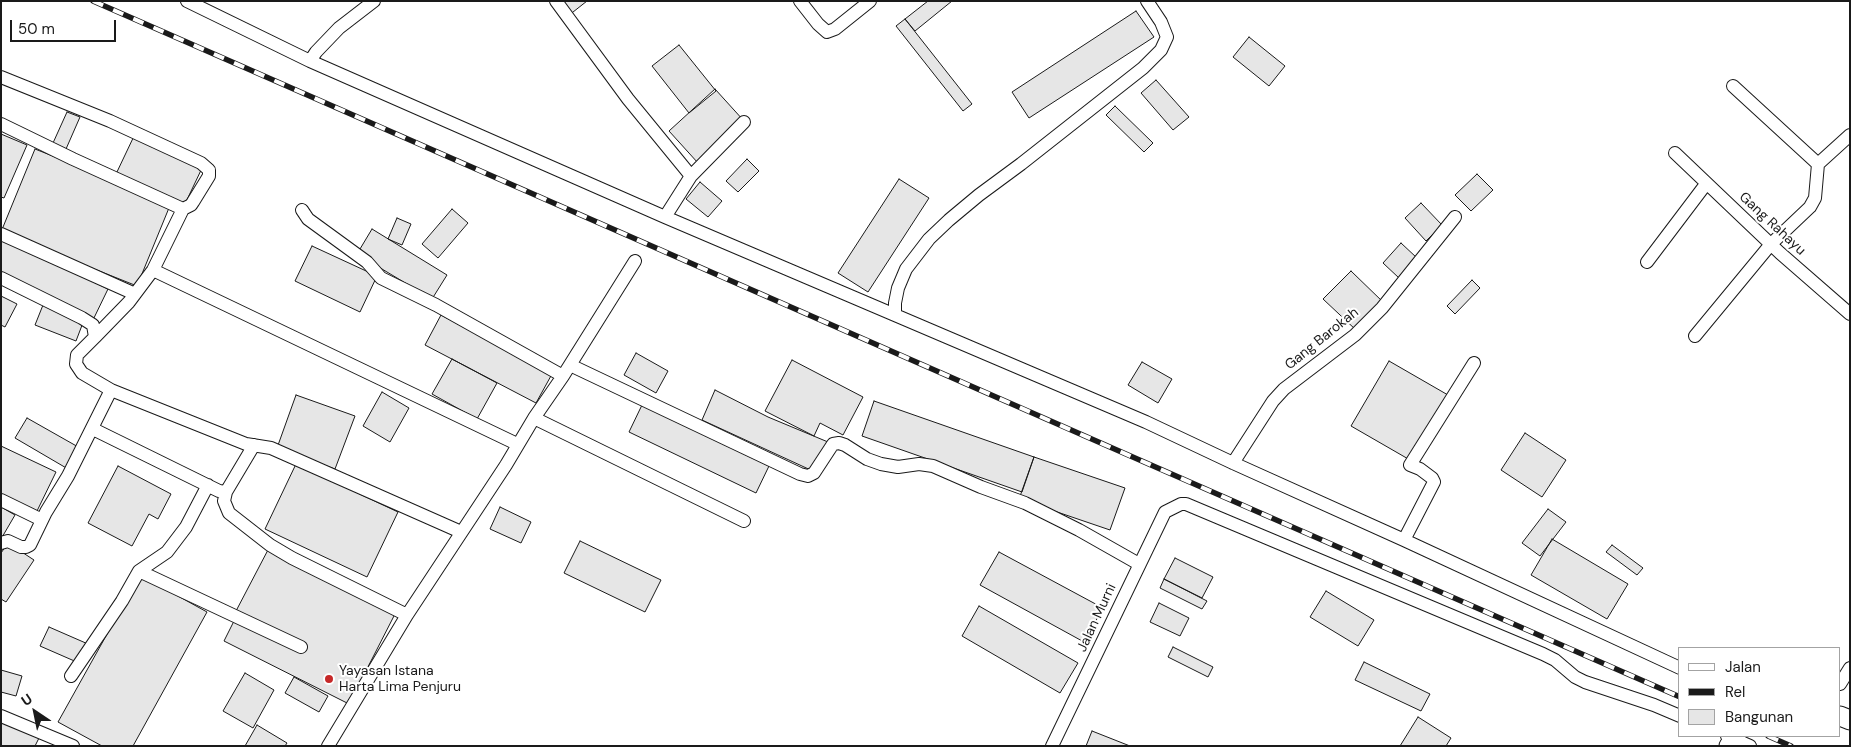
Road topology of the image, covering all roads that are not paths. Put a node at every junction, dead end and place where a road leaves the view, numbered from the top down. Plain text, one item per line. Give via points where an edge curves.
1 (187, 1) edge
2 (374, 1) edge
3 (556, 1) edge
4 (800, 1) edge
5 (870, 1) edge
6 (1147, 1) edge
7 (310, 61) junction
8 (1, 78) edge
9 (1733, 86) dead end
10 (744, 122) dead end
11 (1, 124) edge
12 (1850, 135) edge
13 (1675, 153) dead end
14 (1818, 164) junction
15 (691, 176) junction
16 (1706, 184) junction
17 (183, 209) junction
18 (302, 210) dead end
19 (665, 217) junction
20 (1455, 217) dead end
21 (1, 234) edge
22 (1771, 244) junction
23 (635, 261) dead end
24 (1647, 262) dead end
25 (153, 270) junction
26 (1, 278) edge
27 (135, 294) junction
28 (1850, 314) edge
29 (894, 315) junction
30 (1695, 336) dead end
31 (95, 337) junction
32 (1474, 363) dead end
33 (567, 370) junction
34 (111, 390) junction
35 (534, 418) junction
36 (92, 429) junction
37 (517, 444) junction
38 (254, 445) junction
39 (1233, 463) junction
40 (208, 485) junction
41 (226, 492) junction
42 (1, 500) edge
43 (42, 520) junction
44 (744, 521) dead end
45 (461, 532) junction
46 (1404, 540) junction
47 (1, 543) edge
48 (1139, 564) junction
49 (138, 571) junction
50 (407, 615) junction
51 (301, 646) dead end
52 (1678, 667) edge
53 (1850, 668) edge
54 (71, 676) dead end
55 (1841, 682) edge
56 (1678, 715) edge
57 (1, 716) edge
58 (73, 746) edge
59 (328, 746) edge
60 (1052, 746) edge

1 - 7 street
2 - 7 street via 339,28
3 - 15 street via 628,99
4 - 5 street via 827,32
6 - 29 street via 1167,37 1162,50 979,195 929,239 906,269 898,288
7 - 19 street
8 - 17 street via 110,121 201,163 209,170 208,176 191,206
9 - 14 street
10 - 15 street
11 - 17 street
12 - 14 street
13 - 16 street, Gang Rahayu
14 - 22 street via 1815,198
15 - 19 street
16 - 22 street, Gang Rahayu
16 - 24 street
17 - 25 street
18 - 33 street via 308,219 367,262 381,278
19 - 29 street
20 - 39 street, Gang Barokah via 1382,308 1273,401
21 - 27 street
22 - 28 street, Gang Rahayu
22 - 30 street
23 - 33 street
25 - 27 street
25 - 37 street
26 - 31 street via 91,323
27 - 31 street
29 - 39 street via 1146,422
31 - 34 street via 77,356 76,364 82,373
32 - 46 street via 1410,465 1434,482
33 - 35 street
33 - 48 street via 800,474 808,476 814,473 833,444 839,443 881,464 933,466 1025,504
34 - 36 street
34 - 38 street
35 - 37 street
35 - 44 street
36 - 40 street
36 - 43 street
37 - 45 street
38 - 41 street
38 - 45 street via 271,448
39 - 46 street
40 - 41 street
40 - 49 street via 186,527 167,552
41 - 50 street via 224,501 229,513 270,545
42 - 43 street
43 - 47 street via 30,545 21,547 8,541
45 - 50 street
46 - 52 street
48 - 56 street, Jalan Murni via 1165,512 1186,504 1542,654 1585,682
48 - 60 street, Jalan Murni
49 - 51 street
49 - 54 street via 122,601
50 - 59 street
53 - 55 street
57 - 58 street

